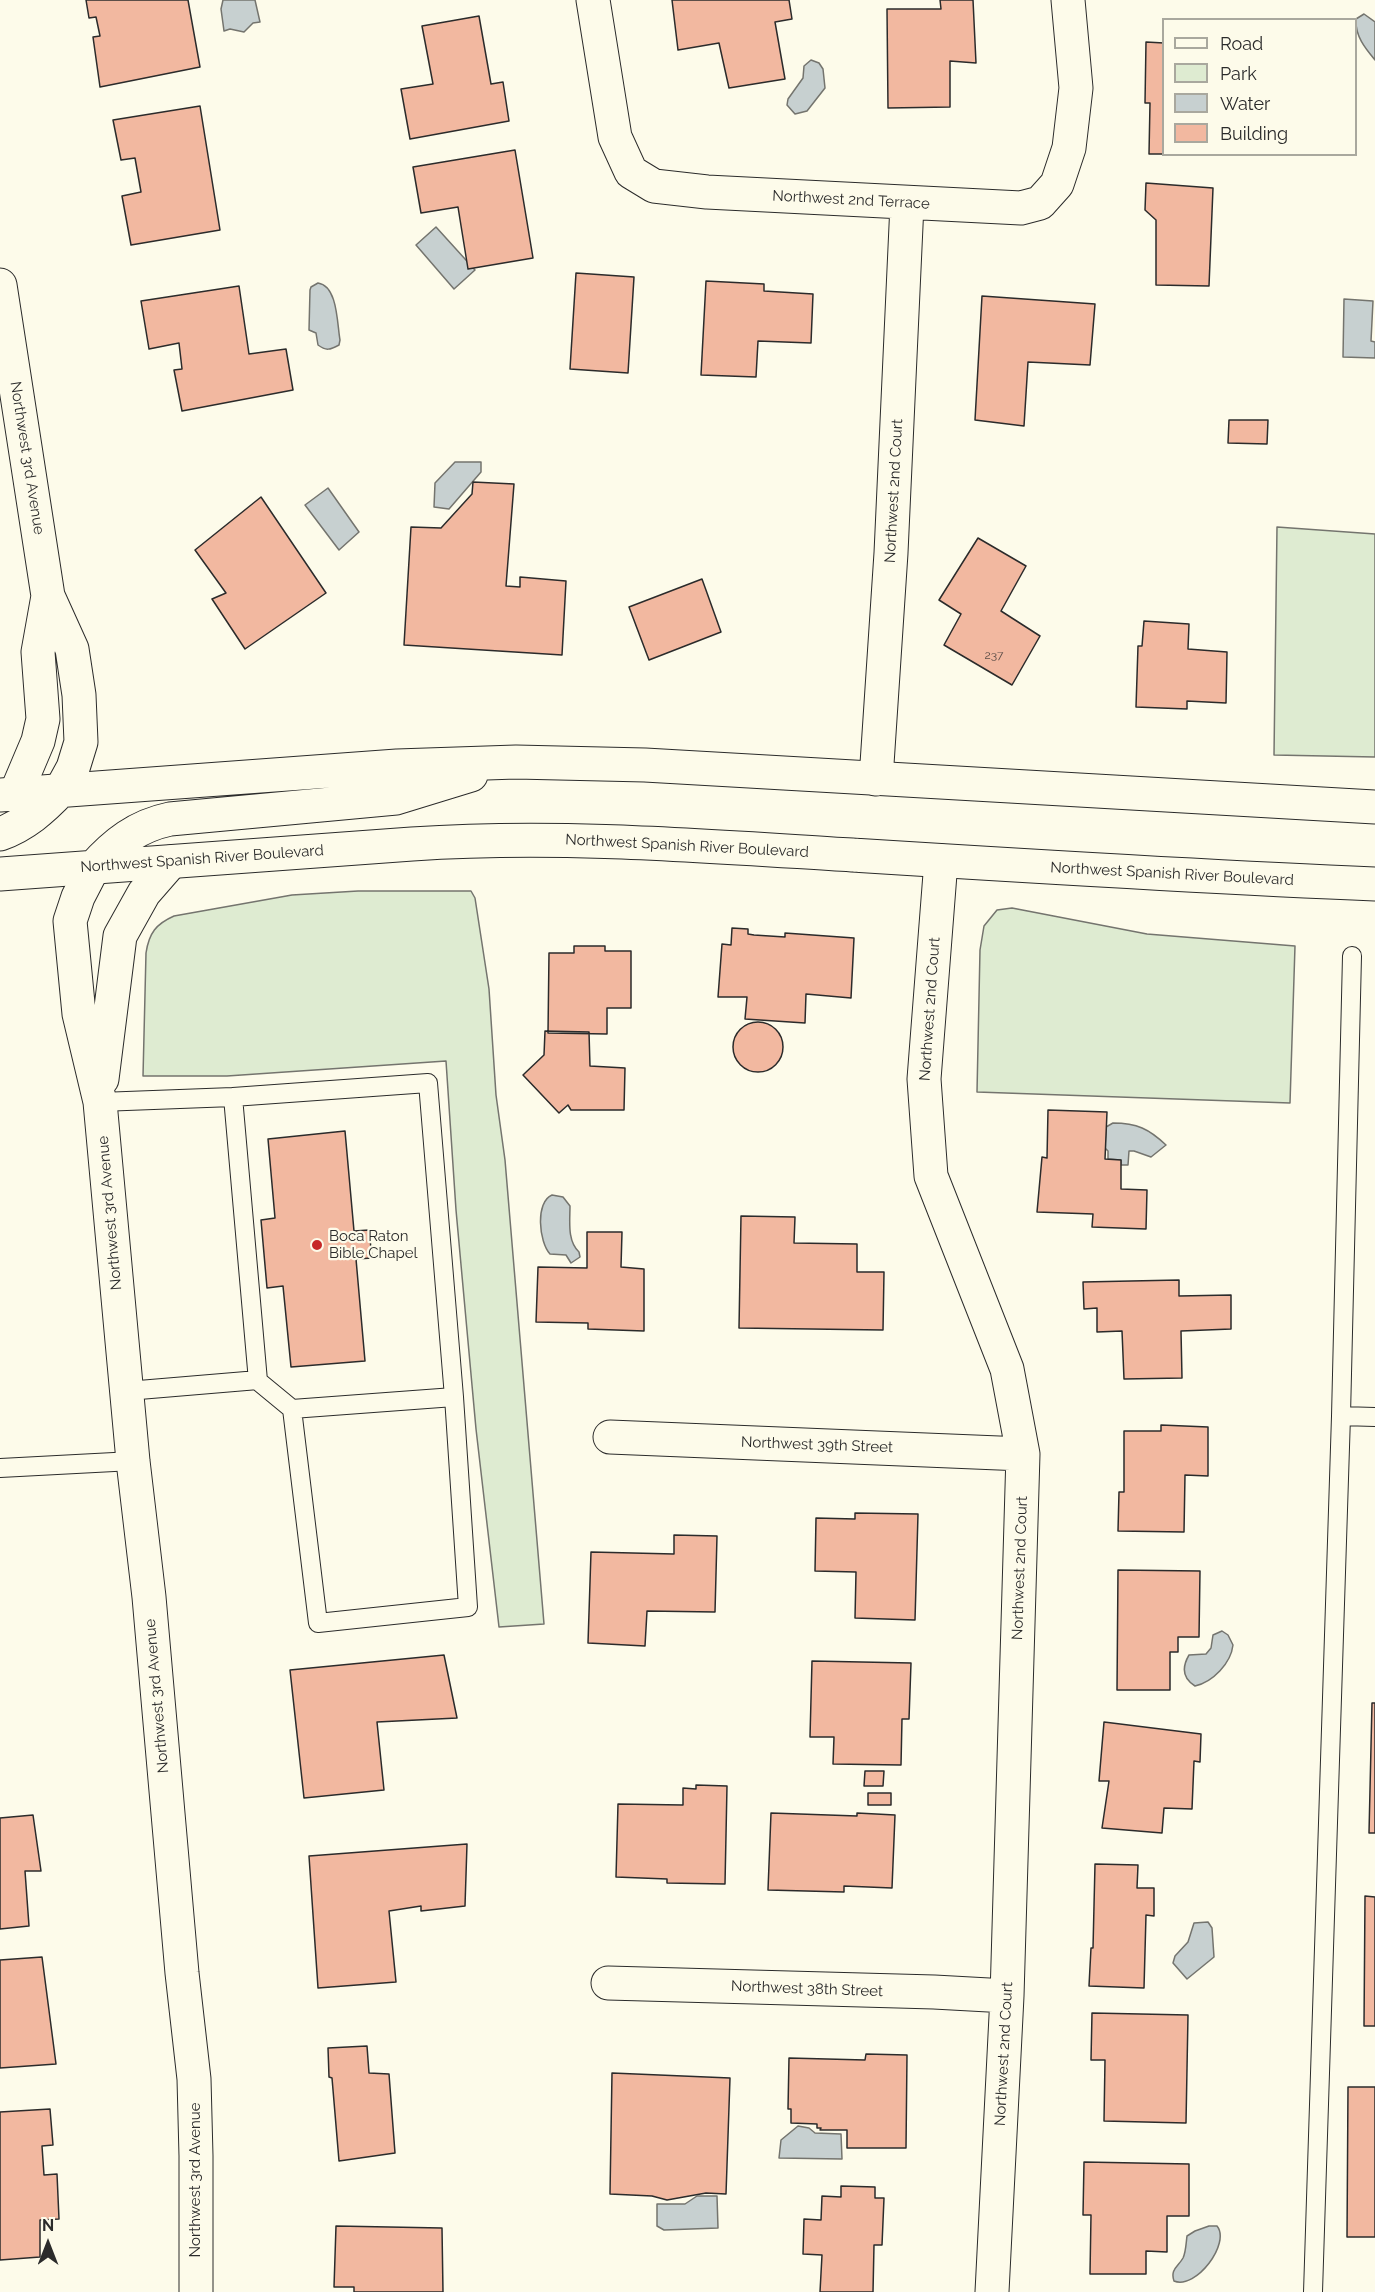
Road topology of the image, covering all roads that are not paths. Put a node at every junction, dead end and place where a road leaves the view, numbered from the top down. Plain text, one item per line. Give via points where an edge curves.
1 (593, 0) edge
2 (1068, 0) edge
3 (907, 204) junction
4 (0, 285) edge
5 (48, 596) junction
6 (516, 762) junction
7 (876, 778) junction
8 (61, 790) junction
9 (8, 794) edge
10 (1375, 807) edge
11 (0, 834) edge
12 (941, 861) junction
13 (171, 862) junction
14 (93, 868) junction
15 (0, 874) edge
16 (1375, 884) edge
17 (1352, 956) dead end
18 (233, 1097) junction
19 (100, 1102) junction
20 (258, 1380) junction
21 (127, 1390) junction
22 (454, 1397) junction
23 (292, 1409) junction
24 (1341, 1416) junction
25 (1375, 1417) edge
26 (610, 1437) dead end
27 (1023, 1454) junction
28 (133, 1461) junction
29 (0, 1468) edge
30 (608, 1983) dead end
31 (1007, 1996) junction
32 (195, 2292) edge
33 (992, 2292) edge
34 (1313, 2292) edge

1 - 3 street, Northwest 2nd Terrace via 615,137 631,172 654,186 697,191
2 - 3 street, Northwest 2nd Terrace via 1076,88 1069,148 1057,184 1040,203 1021,208
3 - 7 street, Northwest 2nd Court
4 - 5 street, Northwest 3rd Avenue
5 - 8 street, Northwest 3rd Avenue via 72,649 81,726 78,755
5 - 9 street, Northwest 3rd Avenue via 38,652 43,719 38,741
6 - 7 street
6 - 8 street via 397,766
6 - 14 street, Northwest 3rd Avenue via 396,798 154,823 122,839
7 - 10 street
8 - 9 street
8 - 11 street, Northwest 3rd Avenue via 20,827
12 - 13 street, Northwest Spanish River Boulevard via 531,839
12 - 16 street, Northwest Spanish River Boulevard
12 - 27 street, Northwest 2nd Court via 924,1079 931,1176 1007,1370
13 - 14 street, Northwest Spanish River Boulevard
13 - 19 street, Northwest 3rd Avenue via 144,893 120,936
14 - 15 street, Northwest Spanish River Boulevard
14 - 19 street, Northwest 3rd Avenue via 70,921 80,1014
17 - 24 lane
18 - 19 lane
18 - 20 lane
18 - 22 lane via 428,1083
19 - 21 street, Northwest 3rd Avenue
20 - 21 lane
20 - 23 lane
21 - 28 street, Northwest 3rd Avenue
22 - 23 lane
22 - 23 lane via 468,1607 318,1623
24 - 25 lane
24 - 34 lane
26 - 27 street, Northwest 39th Street
27 - 31 street, Northwest 2nd Court
28 - 29 lane
28 - 32 street, Northwest 3rd Avenue via 194,2079
30 - 31 street, Northwest 38th Street
31 - 33 street, Northwest 2nd Court

